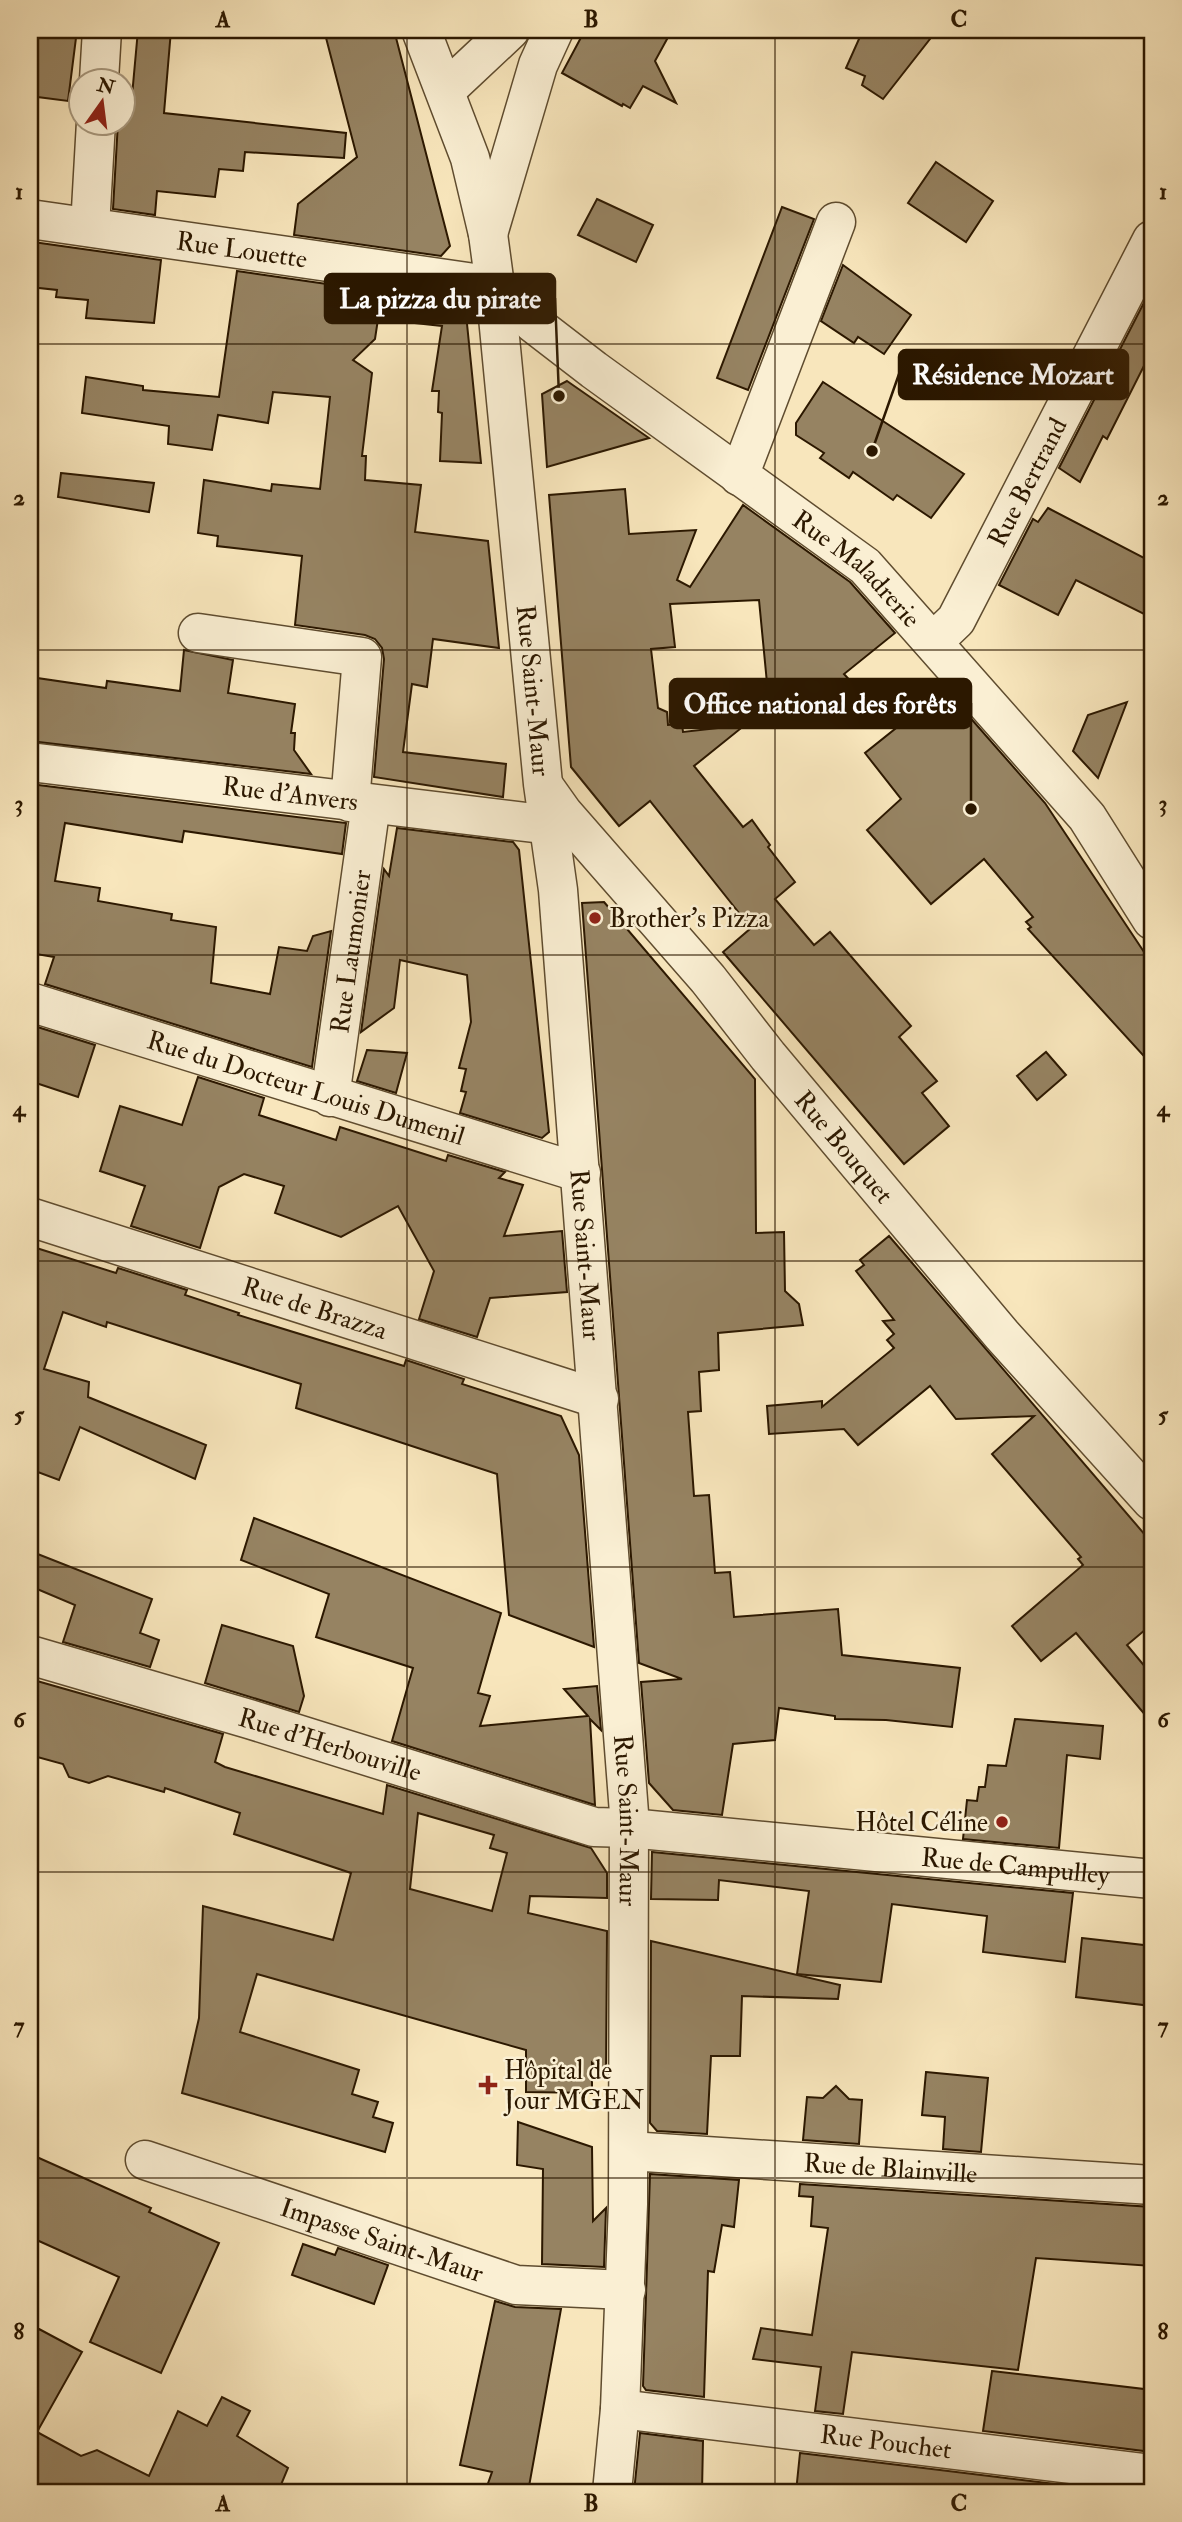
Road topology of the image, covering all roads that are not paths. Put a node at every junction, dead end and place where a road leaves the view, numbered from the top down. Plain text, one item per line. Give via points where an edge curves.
1 (102, 30) edge
2 (421, 30) edge
3 (510, 30) edge
4 (554, 30) edge
5 (100, 66) edge
6 (446, 90) junction
7 (95, 136) edge
8 (30, 219) edge
9 (836, 222) dead end
10 (90, 227) junction
11 (488, 234) junction
12 (1152, 240) edge
13 (495, 286) junction
14 (739, 476) junction
15 (198, 633) dead end
16 (933, 642) junction
17 (31, 767) edge
18 (543, 784) junction
19 (361, 803) junction
20 (551, 825) junction
21 (1152, 920) edge
22 (30, 1002) edge
23 (330, 1097) junction
24 (581, 1173) junction
25 (30, 1217) edge
26 (599, 1399) junction
27 (1152, 1501) edge
28 (30, 1655) edge
29 (630, 1828) junction
30 (1152, 1879) edge
31 (629, 2151) junction
32 (145, 2160) dead end
33 (1152, 2185) edge
34 (626, 2290) junction
35 (620, 2409) junction
36 (1152, 2474) edge
37 (612, 2492) edge

1 - 5 street
2 - 6 street, Rue Saint-Maur
3 - 6 street
4 - 11 street via 538,65
6 - 11 street, Rue Saint-Maur via 470,158
7 - 10 street
8 - 10 street, Rue Louette
9 - 14 street
10 - 13 street, Rue Louette
11 - 13 street, Rue Saint-Maur
12 - 16 street, Rue Bertrand via 956,620
13 - 14 street, Rue Maladrerie via 533,323
13 - 18 street, Rue Saint-Maur
14 - 16 street, Rue Maladrerie via 865,566
15 - 19 street, Rue Laumonier via 362,657
16 - 21 street, Rue Maladrerie via 1087,817
17 - 19 street, Rue d'Anvers
18 - 20 street, Rue Saint-Maur
18 - 27 street, Rue Bouquet via 1002,1335
19 - 20 street, Rue d'Anvers
19 - 23 street, Rue Laumonier
20 - 24 street, Rue Saint-Maur
22 - 23 street, Rue du Docteur Louis Dumenil
23 - 24 street, Rue du Docteur Louis Dumenil
24 - 26 street, Rue Saint-Maur
25 - 26 street, Rue de Brazza
26 - 29 street, Rue Saint-Maur
28 - 29 street, Rue d'Herbouville via 594,1828
29 - 30 street, Rue de Campulley
29 - 31 street, Rue Saint-Maur
31 - 33 street, Rue de Blainville
31 - 34 street, Rue Saint-Maur
32 - 34 street, Impasse Saint-Maur via 516,2285
34 - 35 street, Rue Saint-Maur
35 - 36 street, Rue Pouchet
35 - 37 street, Rue Saint-Maur

